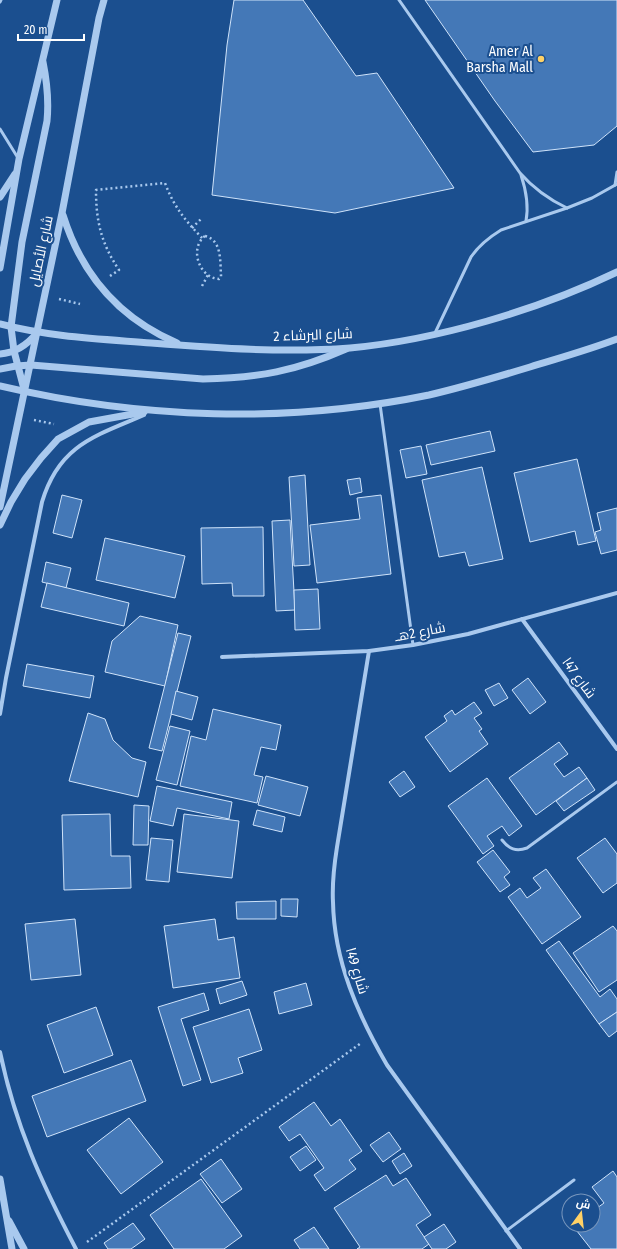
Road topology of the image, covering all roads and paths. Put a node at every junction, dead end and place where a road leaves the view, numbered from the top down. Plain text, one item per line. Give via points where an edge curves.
1 (58, 0) edge
2 (104, 0) edge
3 (399, 0) edge
4 (42, 62) junction
5 (0, 129) edge
6 (19, 159) junction
7 (17, 171) junction
8 (617, 172) edge
9 (520, 173) junction
10 (616, 185) edge
11 (0, 197) edge
12 (567, 208) junction
13 (62, 214) junction
14 (202, 219) dead end
15 (526, 221) junction
16 (192, 228) junction
17 (202, 238) junction
18 (0, 268) edge
19 (617, 272) edge
20 (208, 275) junction
21 (98, 284) junction
22 (202, 286) dead end
23 (0, 324) edge
24 (11, 327) junction
25 (38, 332) junction
26 (435, 334) junction
27 (617, 339) edge
28 (183, 346) junction
29 (350, 348) junction
30 (14, 351) junction
31 (0, 354) edge
32 (30, 365) junction
33 (18, 366) junction
34 (0, 369) edge
35 (0, 386) edge
36 (24, 391) junction
37 (380, 404) junction
38 (154, 410) junction
39 (0, 507) edge
40 (0, 525) edge
41 (617, 593) edge
42 (522, 619) junction
43 (414, 645) junction
44 (369, 651) junction
45 (222, 657) dead end
46 (0, 714) edge
47 (617, 749) edge
48 (617, 782) edge
49 (502, 840) dead end
50 (370, 1036) junction
51 (0, 1052) edge
52 (0, 1179) edge
53 (574, 1180) dead end
54 (6, 1215) junction
55 (506, 1231) junction
56 (12, 1249) edge
57 (24, 1249) edge
58 (76, 1249) edge
59 (520, 1249) edge

1 - 4 street
2 - 13 street, شارع الأصايل
3 - 9 lane
4 - 6 street
4 - 24 street via 48,91 47,121 22,242
5 - 6 lane
6 - 7 street
7 - 11 street
7 - 18 street
8 - 10 lane
9 - 12 lane via 541,194
9 - 15 lane via 527,201
10 - 12 lane
12 - 15 lane
13 - 21 street via 76,251
13 - 25 street, شارع الأصايل
14 - 16 path
15 - 26 lane via 501,230 479,246 471,257
16 - 17 path
16 - 21 path via 179,212 165,184 96,190 99,229 118,270
17 - 20 path via 197,253 198,261 201,269
17 - 20 path via 210,237 220,255 221,277 216,279
19 - 26 street, شارع البرشاء 2 via 556,298
20 - 22 path
21 - 28 street via 136,321 158,335
23 - 24 street, شارع البرشاء 2
24 - 25 street, شارع البرشاء 2
24 - 30 street
25 - 28 street, شارع البرشاء 2
25 - 30 street via 31,341
25 - 32 street, شارع الأصايل
26 - 29 street, شارع البرشاء 2 via 402,342
27 - 37 street via 480,382
28 - 29 street, شارع البرشاء 2 via 239,350
29 - 32 street via 291,370 232,379
30 - 31 street
30 - 33 street
32 - 33 street
32 - 36 street, شارع الأصايل
33 - 34 street
33 - 36 street
35 - 36 street
36 - 38 street via 64,400
36 - 39 street, شارع الأصايل
37 - 38 street via 267,414
37 - 43 lane
38 - 40 street via 89,422 58,439 25,479
38 - 46 street via 79,445 52,476 42,502
41 - 42 street, شارع 2هـ
42 - 43 street, شارع 2هـ
42 - 47 street, شارع 47ا
43 - 44 street, شارع 2هـ
44 - 45 street, شارع 2هـ
44 - 50 street, شارع 49ا via 337,847 333,903 340,958 348,985
48 - 49 lane via 527,848 516,850
50 - 55 street, شارع 49ا via 387,1065
50 - 58 path
51 - 58 street via 14,1111 26,1144
52 - 54 street
53 - 55 lane
54 - 56 street
54 - 57 street
55 - 59 street, شارع 49ا

